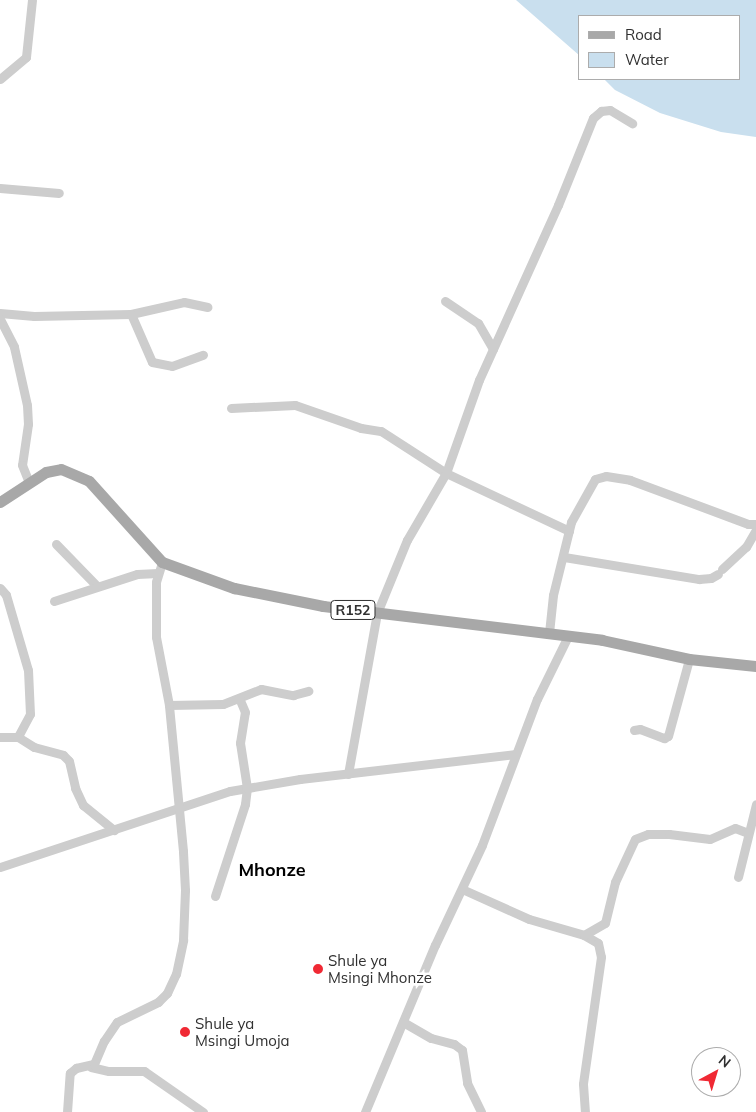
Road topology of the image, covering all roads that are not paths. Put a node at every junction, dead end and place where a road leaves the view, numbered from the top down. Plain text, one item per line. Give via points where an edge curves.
1 (32, 0) edge
2 (0, 79) edge
3 (632, 123) dead end
4 (0, 188) edge
5 (59, 193) dead end
6 (445, 301) dead end
7 (207, 307) dead end
8 (0, 313) edge
9 (131, 314) junction
10 (0, 319) edge
11 (493, 349) junction
12 (203, 355) dead end
13 (230, 408) dead end
14 (446, 473) junction
15 (28, 482) junction
16 (0, 502) edge
17 (756, 524) edge
18 (756, 530) edge
19 (569, 531) junction
20 (56, 544) dead end
21 (564, 556) junction
22 (160, 568) junction
23 (96, 585) junction
24 (0, 588) edge
25 (54, 600) dead end
26 (376, 613) junction
27 (548, 633) junction
28 (568, 636) junction
29 (689, 659) junction
30 (755, 665) edge
31 (308, 691) dead end
32 (240, 698) junction
33 (169, 705) junction
34 (634, 730) dead end
35 (0, 737) edge
36 (18, 737) junction
37 (516, 754) junction
38 (348, 774) junction
39 (246, 788) junction
40 (756, 804) edge
41 (179, 807) junction
42 (114, 830) junction
43 (749, 837) edge
44 (0, 867) edge
45 (738, 878) dead end
46 (462, 889) junction
47 (214, 896) dead end
48 (584, 934) junction
49 (403, 1022) junction
50 (91, 1067) junction
51 (67, 1112) edge
52 (203, 1112) edge
53 (365, 1112) edge
54 (481, 1112) edge
55 (585, 1112) edge

1 - 2 street via 26,57
3 - 11 street via 610,110 601,111 593,118
4 - 5 street
6 - 11 street via 478,323
7 - 9 street via 184,302
8 - 9 street via 34,316
9 - 12 street via 152,362 172,366
10 - 15 street via 14,347 27,405 28,424 22,465
11 - 14 street
13 - 14 street via 282,405 316,411 354,426 387,434
14 - 19 street
14 - 26 street via 407,540
15 - 16 main road, R152
15 - 22 main road, R152 via 46,472 61,469 89,481
17 - 19 street via 748,524 630,480 606,476 589,485
18 - 21 street via 746,547 710,578 699,579
19 - 21 street
20 - 23 street
21 - 27 street
22 - 23 street
22 - 26 main road, R152 via 263,596
22 - 33 street via 156,637
23 - 25 street
24 - 36 street via 7,599 26,659 29,680 30,714
26 - 27 main road, R152
26 - 38 street
27 - 28 main road, R152
28 - 29 main road, R152
28 - 37 street via 537,699
29 - 30 main road, R152
29 - 34 street via 668,736 640,728
31 - 32 street via 292,695 260,689
32 - 33 street via 214,705
32 - 39 street via 245,712 240,743
33 - 41 street
35 - 36 street
36 - 42 street via 34,747 64,755 69,761 83,805
37 - 38 street
37 - 46 street
38 - 39 street
39 - 41 street
39 - 47 street via 241,824
40 - 43 street
41 - 42 street
41 - 50 street via 185,890 176,974 158,1002 117,1022
42 - 44 street
43 - 45 street
43 - 48 street via 735,828 710,839 669,834 648,834 636,839 615,882 605,923
46 - 48 street via 529,919
46 - 49 street
48 - 55 street via 598,942 601,957 584,1071
49 - 53 street
49 - 54 street via 462,1050 467,1083
50 - 51 street via 76,1068 70,1073
50 - 52 street via 109,1071 144,1071

